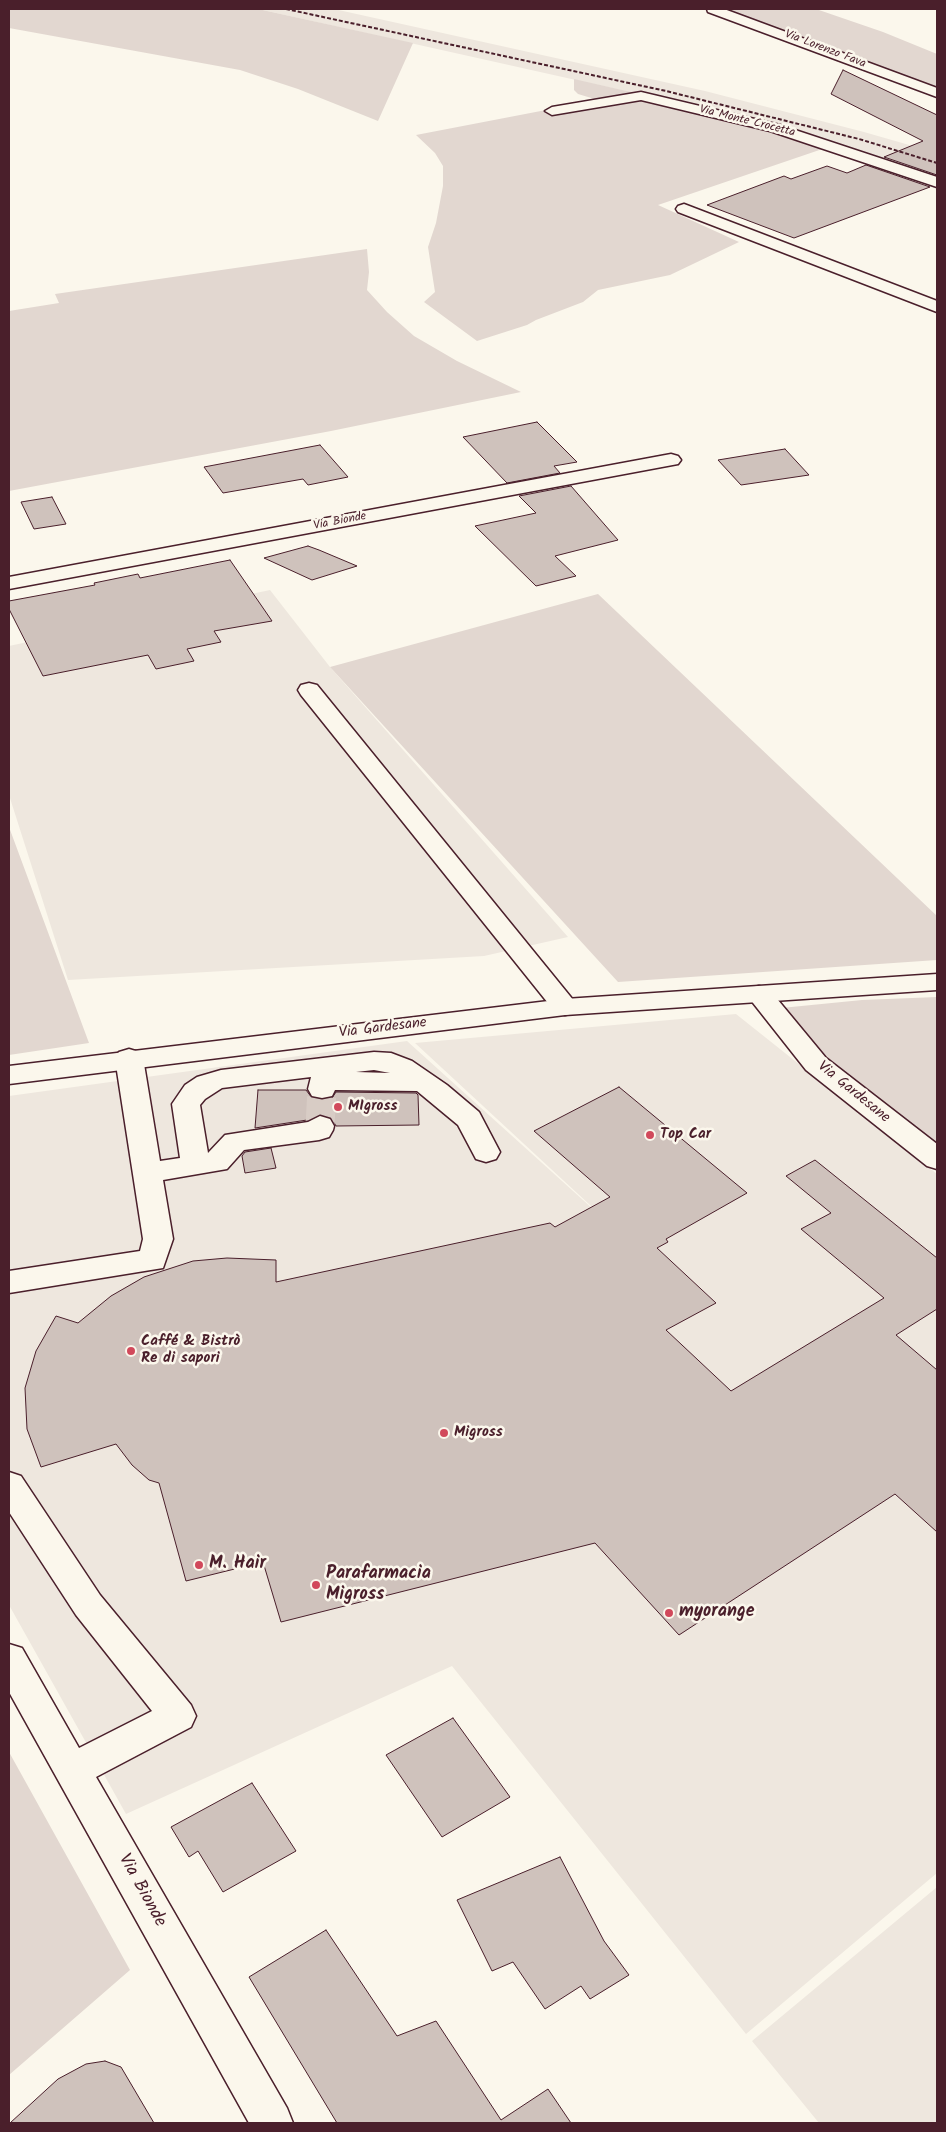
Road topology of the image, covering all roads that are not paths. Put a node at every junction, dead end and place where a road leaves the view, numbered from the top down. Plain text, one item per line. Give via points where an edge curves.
1 (713, 9) edge
2 (937, 93) edge
3 (552, 111) dead end
4 (937, 182) edge
5 (684, 209) dead end
6 (937, 307) edge
7 (671, 460) dead end
8 (9, 583) edge
9 (309, 690) dead end
10 (937, 982) edge
11 (759, 994) junction
12 (565, 1007) junction
13 (129, 1058) junction
14 (9, 1074) edge
15 (422, 1082) junction
16 (322, 1089) dead end
17 (320, 1126) dead end
18 (486, 1152) dead end
19 (937, 1159) edge
20 (196, 1165) junction
21 (147, 1173) junction
22 (9, 1282) edge
23 (9, 1485) edge
24 (9, 1659) edge
25 (73, 1770) junction
26 (272, 2123) edge

1 - 2 street, Via Lorenzo Fava
3 - 4 street, Via Monte Crocetta via 641,96 774,128
5 - 6 street
7 - 8 street, Via Bionde
9 - 12 street
10 - 11 street, Via Gardesane
11 - 12 street, Via Gardesane
11 - 19 street, Via Gardesane via 816,1064
12 - 13 street, Via Gardesane
13 - 14 street, Via Gardesane
13 - 21 street
15 - 16 street via 323,1081
15 - 18 street via 469,1119
15 - 20 street via 391,1062 374,1061 207,1083 186,1104
17 - 20 street via 320,1130 235,1142 217,1162
20 - 21 street
21 - 22 street via 158,1239 152,1260
23 - 25 street via 88,1605 178,1716
24 - 25 street, Via Bionde
25 - 26 street, Via Bionde

